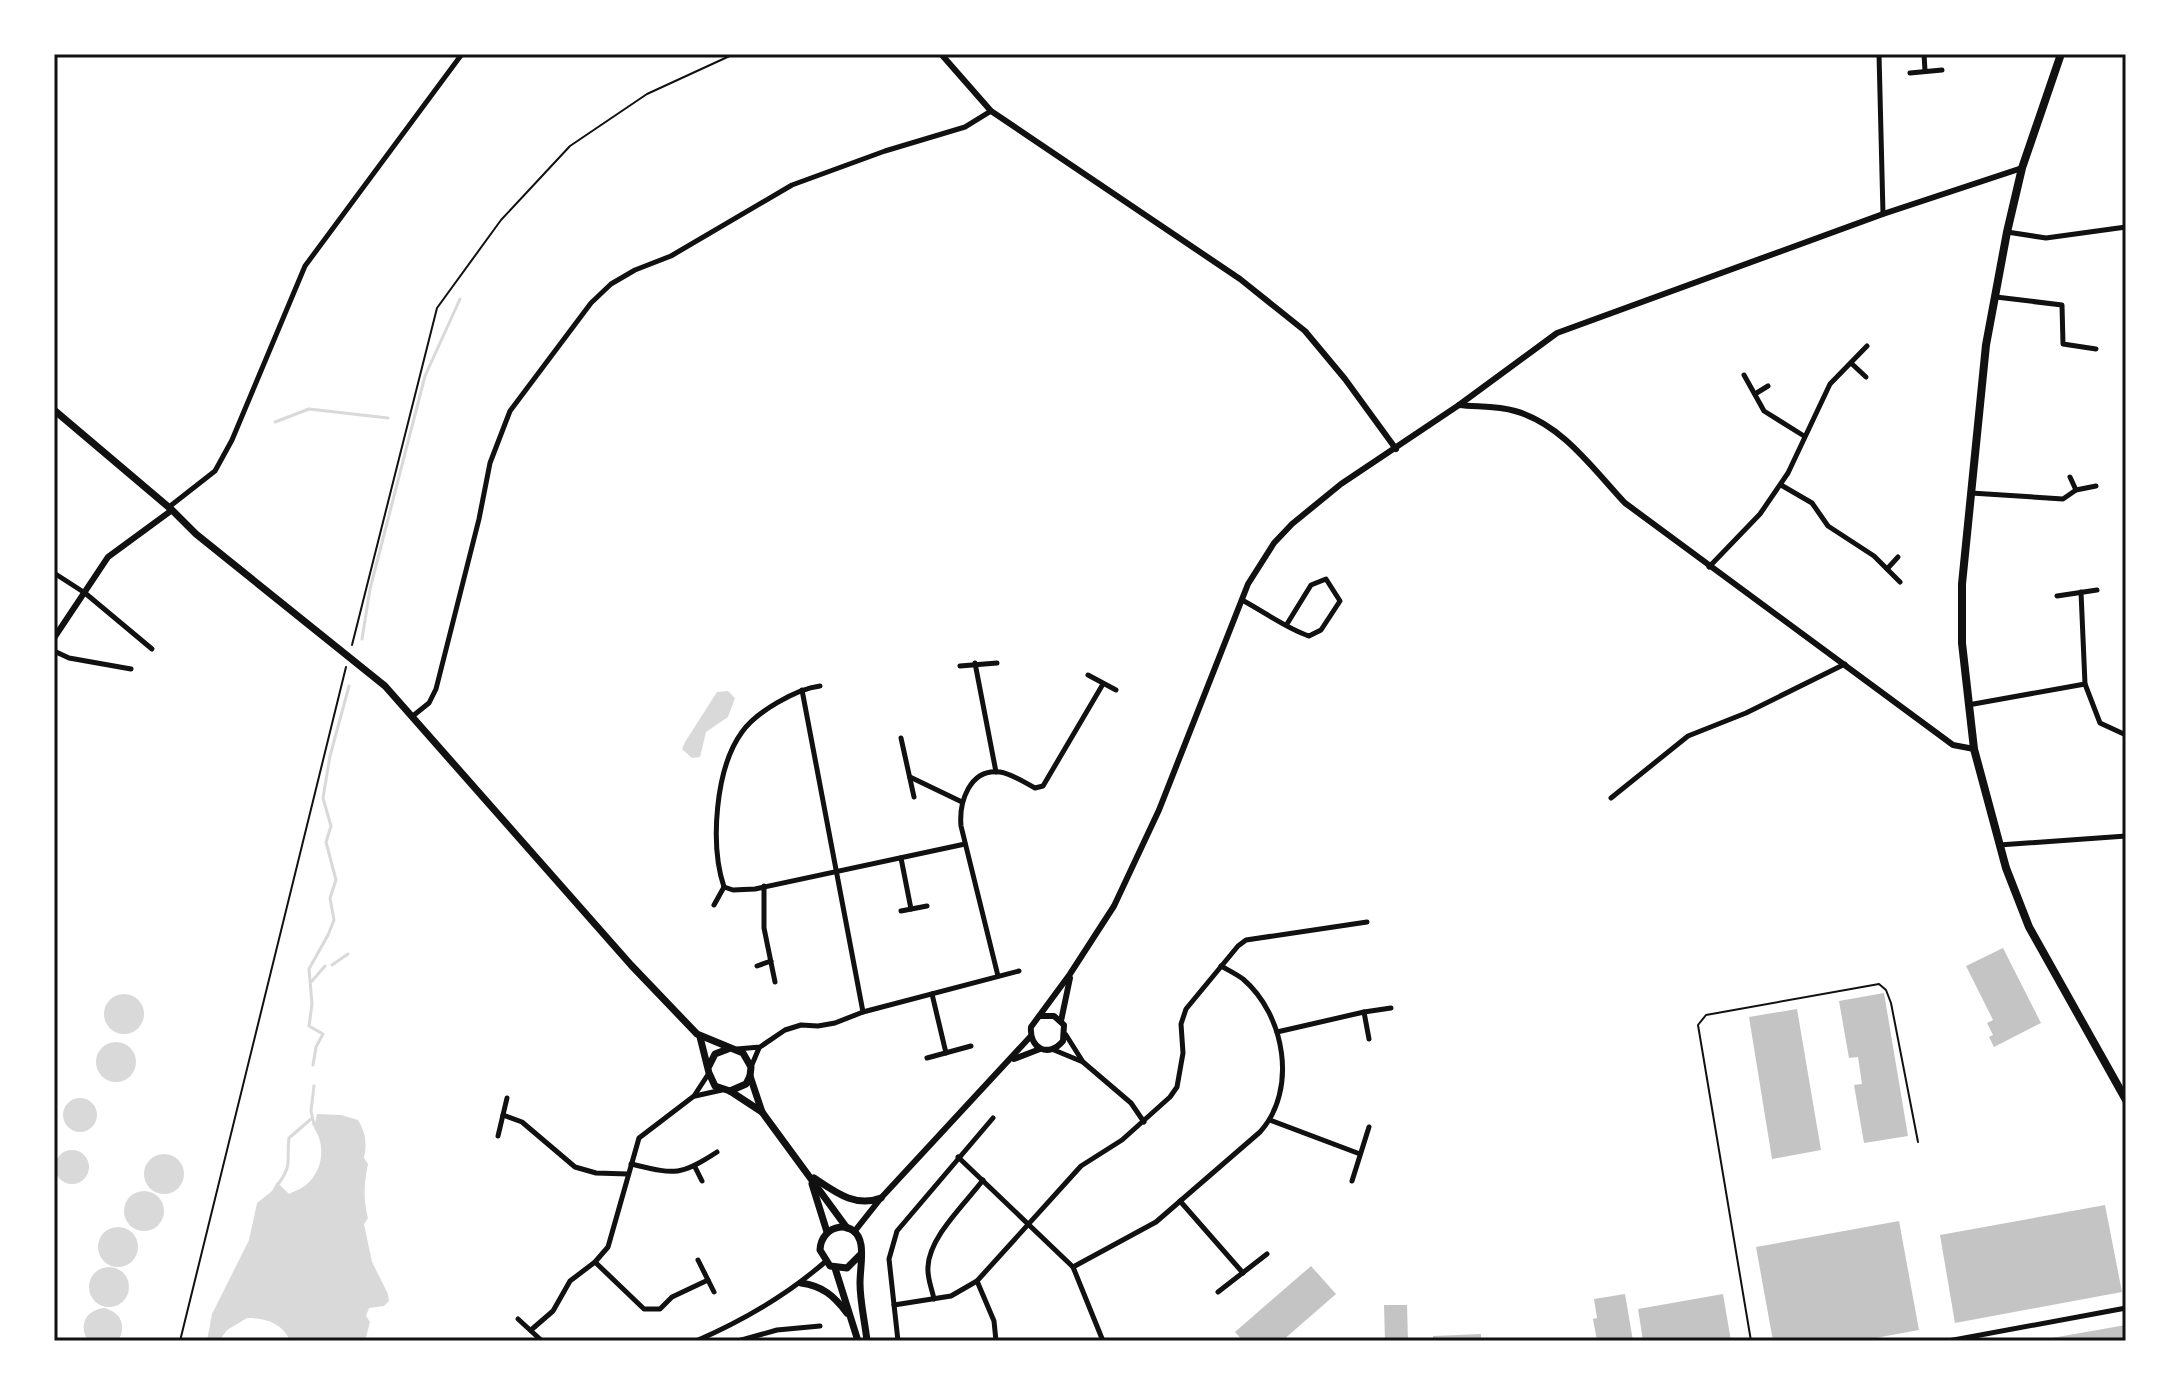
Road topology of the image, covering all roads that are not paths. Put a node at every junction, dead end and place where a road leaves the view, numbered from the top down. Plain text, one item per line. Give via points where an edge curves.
1 (462, 54) edge
2 (941, 54) edge
3 (1879, 54) edge
4 (1924, 54) edge
5 (2061, 54) edge
6 (1942, 70) dead end
7 (1925, 71) junction
8 (1910, 73) dead end
9 (991, 111) junction
10 (2022, 168) junction
11 (1883, 214) junction
12 (2126, 227) edge
13 (2007, 232) junction
14 (1995, 297) junction
15 (1867, 346) dead end
16 (2096, 349) dead end
17 (1851, 363) junction
18 (1744, 375) dead end
19 (1866, 377) dead end
20 (1768, 386) dead end
21 (1755, 394) junction
22 (1459, 405) junction
23 (54, 410) edge
24 (1804, 436) junction
25 (1396, 449) junction
26 (2070, 477) dead end
27 (1781, 485) junction
28 (2096, 486) dead end
29 (2076, 490) junction
30 (1970, 492) junction
31 (170, 508) junction
32 (1898, 557) dead end
33 (1709, 567) junction
34 (1887, 569) junction
35 (54, 573) edge
36 (1900, 582) dead end
37 (2097, 590) dead end
38 (2081, 592) junction
39 (85, 593) junction
40 (2057, 596) dead end
41 (1242, 600) junction
42 (1287, 624) junction
43 (54, 638) edge
44 (152, 649) dead end
45 (54, 651) edge
46 (975, 663) junction
47 (997, 663) dead end
48 (1846, 664) junction
49 (960, 666) dead end
50 (131, 669) dead end
51 (1088, 675) dead end
52 (1103, 684) junction
53 (2085, 684) junction
54 (820, 686) dead end
55 (802, 690) junction
56 (1116, 690) dead end
57 (1967, 705) junction
58 (414, 715) junction
59 (2126, 735) edge
60 (901, 738) dead end
61 (1974, 749) junction
62 (996, 772) junction
63 (910, 777) junction
64 (914, 797) dead end
65 (1611, 798) dead end
66 (962, 802) junction
67 (2126, 836) edge
68 (965, 844) junction
69 (1998, 845) junction
70 (901, 858) junction
71 (835, 872) junction
72 (764, 886) junction
73 (724, 887) junction
74 (714, 905) dead end
75 (927, 906) dead end
76 (911, 909) junction
77 (901, 911) dead end
78 (1367, 922) dead end
79 (771, 961) junction
80 (757, 966) dead end
81 (1221, 966) junction
82 (1019, 971) dead end
83 (1070, 974) junction
84 (998, 976) junction
85 (775, 982) dead end
86 (932, 994) junction
87 (1391, 1008) dead end
88 (863, 1012) junction
89 (1364, 1012) junction
90 (1041, 1016) junction
91 (1061, 1021) junction
92 (1277, 1032) junction
93 (1066, 1035) junction
94 (700, 1037) junction
95 (1030, 1037) junction
96 (1369, 1039) dead end
97 (971, 1046) dead end
98 (760, 1047) junction
99 (733, 1049) junction
100 (1040, 1049) junction
101 (1054, 1050) junction
102 (946, 1053) junction
103 (927, 1058) dead end
104 (1011, 1060) junction
105 (1083, 1062) junction
106 (709, 1071) junction
107 (751, 1072) junction
108 (726, 1090) junction
109 (694, 1096) junction
110 (507, 1098) dead end
111 (2126, 1100) edge
112 (762, 1112) junction
113 (503, 1115) junction
114 (993, 1118) dead end
115 (1270, 1120) junction
116 (1144, 1122) junction
117 (1369, 1127) dead end
118 (498, 1136) dead end
119 (1918, 1142) dead end
120 (717, 1152) dead end
121 (1360, 1154) junction
122 (958, 1157) junction
123 (631, 1164) junction
124 (695, 1167) junction
125 (628, 1174) junction
126 (809, 1174) junction
127 (983, 1180) junction
128 (702, 1181) dead end
129 (1352, 1181) dead end
130 (881, 1198) junction
131 (1180, 1201) junction
132 (1029, 1223) junction
133 (850, 1230) junction
134 (827, 1232) junction
135 (1267, 1254) dead end
136 (860, 1255) junction
137 (698, 1260) dead end
138 (595, 1262) junction
139 (825, 1262) junction
140 (1073, 1267) junction
141 (835, 1268) junction
142 (1243, 1273) junction
143 (708, 1280) junction
144 (977, 1281) junction
145 (801, 1283) junction
146 (714, 1292) dead end
147 (1218, 1292) dead end
148 (934, 1299) junction
149 (894, 1305) junction
150 (2126, 1308) edge
151 (851, 1318) junction
152 (518, 1319) dead end
153 (820, 1326) dead end
154 (531, 1330) junction
155 (542, 1341) edge
156 (696, 1341) edge
157 (738, 1341) edge
158 (858, 1341) edge
159 (867, 1341) edge
160 (898, 1341) edge
161 (996, 1341) edge
162 (1103, 1341) edge
163 (1751, 1341) edge
164 (1949, 1341) edge

1 - 31 street via 305,266 215,471
2 - 9 street
3 - 11 street
4 - 7 street
5 - 10 main road
6 - 7 street
7 - 8 street
9 - 25 street via 1240,279 1305,331
9 - 58 street via 965,127 792,185 671,256 611,284 591,303 510,411 490,463 436,689
10 - 11 street
10 - 13 main road
11 - 22 street via 1557,333
12 - 13 street via 2046,238
13 - 14 main road
14 - 16 street via 2062,305 2063,344
14 - 30 main road
15 - 17 street
17 - 19 street
17 - 24 street via 1830,384
18 - 21 street
20 - 21 street
21 - 24 street via 1764,411
22 - 25 street
22 - 33 street via 1515,411 1552,428 1625,503
23 - 31 main road
24 - 27 street
25 - 41 street via 1292,524 1274,543
26 - 29 street
27 - 33 street
27 - 34 street via 1812,503 1834,532
28 - 29 street
29 - 30 street via 2063,499
30 - 57 main road via 1962,584
31 - 39 street via 108,557
31 - 58 main road
32 - 34 street
33 - 48 street
34 - 36 street
35 - 39 street
37 - 38 street
38 - 40 street
38 - 53 street
39 - 43 street
39 - 44 street
41 - 42 street
41 - 83 street via 1159,810 1114,906
42 - 42 street via 1309,636 1321,630 1340,601 1326,579 1311,585
45 - 50 street
46 - 47 street
46 - 49 street
46 - 62 street
48 - 61 street via 1953,745
48 - 65 street via 1688,736
51 - 52 street
52 - 56 street
52 - 62 street via 1043,786 1035,788
53 - 57 street
53 - 59 street via 2100,723
54 - 55 street
55 - 71 street
55 - 73 street via 743,730 731,752 722,781 715,854
57 - 61 main road
58 - 94 main road
60 - 63 street
61 - 69 main road
62 - 66 street via 975,778
63 - 64 street
63 - 66 street
66 - 68 street
67 - 69 street
68 - 70 street
68 - 84 street
69 - 111 main road via 2029,927
70 - 71 street
70 - 76 street
71 - 72 street
71 - 88 street
72 - 73 street
72 - 79 street
73 - 74 street
75 - 76 street
76 - 77 street
78 - 81 street via 1246,940
79 - 80 street
79 - 85 street
81 - 92 street via 1256,995
81 - 116 street via 1183,1016 1177,1087
82 - 84 street
83 - 90 street
83 - 91 street
84 - 86 street
86 - 88 street
86 - 102 street
87 - 89 street
88 - 98 street via 830,1024 785,1030
89 - 92 street
89 - 96 street
90 - 91 street
90 - 95 street
91 - 93 street
92 - 115 street via 1281,1087
93 - 101 street
93 - 105 street
94 - 99 main road
94 - 106 main road
95 - 100 street
95 - 104 street
97 - 102 street
98 - 99 street
98 - 107 street
99 - 106 main road via 715,1054
99 - 107 main road via 743,1053
100 - 101 street
100 - 104 street
101 - 105 street
102 - 103 street
104 - 130 street
105 - 116 street via 1131,1103
106 - 108 main road via 715,1086
106 - 109 street
107 - 108 main road via 738,1090
107 - 112 main road
108 - 109 street
108 - 112 main road
109 - 123 street via 639,1138
110 - 113 street
112 - 126 main road
113 - 118 street
113 - 125 street via 522,1122 575,1167
114 - 122 street
115 - 121 street
115 - 131 street
116 - 132 street via 1081,1166
117 - 121 street
119 - 163 lane via 1891,1003 1879,984 1706,1015 1698,1025
120 - 124 street
121 - 129 street
122 - 127 street
122 - 149 street via 897,1231 889,1259
123 - 124 street via 667,1173
123 - 125 street
124 - 128 street
125 - 138 street via 613,1235
126 - 130 main road via 855,1201
126 - 133 main road
126 - 134 main road
127 - 132 street
127 - 148 street via 935,1242 928,1276
130 - 133 street
131 - 140 street via 1156,1222
131 - 142 street
132 - 140 street
132 - 144 street
133 - 134 main road
133 - 136 main road via 861,1242
134 - 139 main road via 820,1250
135 - 142 street
136 - 141 main road via 853,1265
136 - 159 main road
137 - 143 street
138 - 143 street via 650,1311
138 - 154 street via 570,1281 553,1311
139 - 141 main road
139 - 145 street
140 - 162 street
141 - 151 main road
142 - 147 street
143 - 146 street
144 - 148 street via 960,1293
144 - 161 street via 994,1321
145 - 151 main road via 835,1296
145 - 156 street
148 - 149 street
149 - 160 street
150 - 164 street
151 - 158 main road
152 - 154 street
153 - 157 street
154 - 155 street

